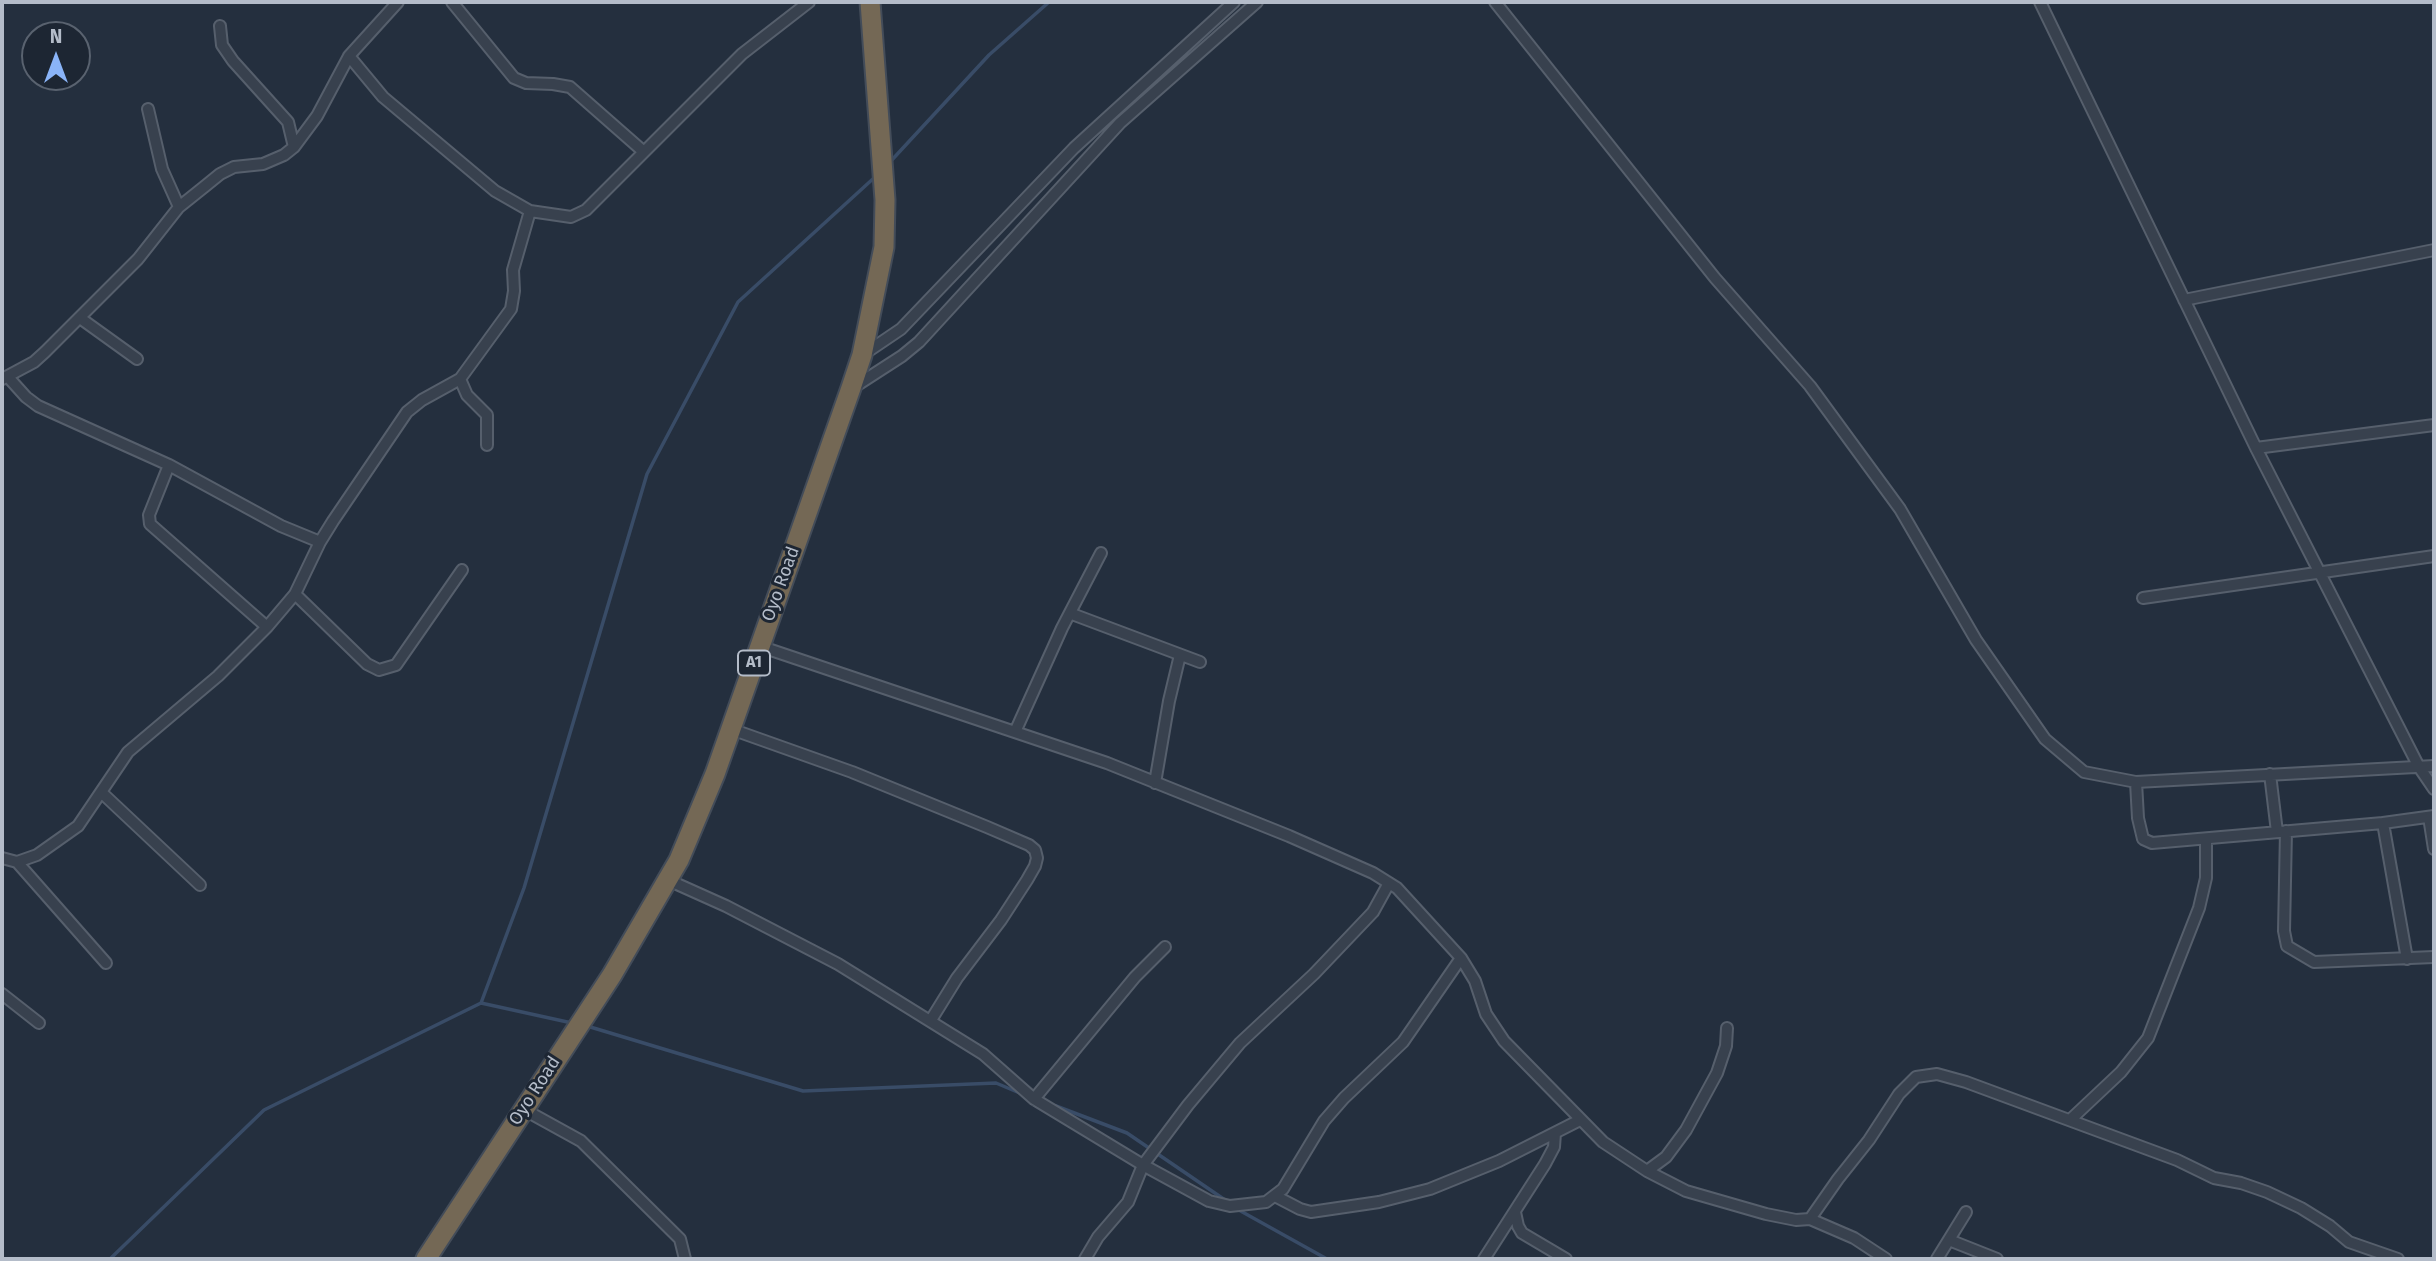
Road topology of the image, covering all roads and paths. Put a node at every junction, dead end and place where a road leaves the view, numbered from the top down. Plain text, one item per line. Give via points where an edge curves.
1 (398, 2) edge
2 (452, 2) edge
3 (809, 2) edge
4 (870, 2) edge
5 (1234, 2) edge
6 (1257, 2) edge
7 (1495, 2) edge
8 (2040, 2) edge
9 (220, 26) dead end
10 (349, 56) junction
11 (148, 109) dead end
12 (294, 147) junction
13 (645, 152) junction
14 (179, 207) junction
15 (530, 211) junction
16 (2434, 250) edge
17 (2184, 300) junction
18 (80, 318) junction
19 (862, 355) junction
20 (136, 359) dead end
21 (5, 378) edge
22 (460, 379) junction
23 (851, 388) junction
24 (2434, 425) edge
25 (487, 445) dead end
26 (2256, 448) junction
27 (169, 465) junction
28 (320, 542) junction
29 (1101, 553) dead end
30 (2434, 556) edge
31 (462, 570) dead end
32 (2319, 574) junction
33 (295, 594) junction
34 (2143, 598) dead end
35 (1072, 614) junction
36 (267, 627) junction
37 (759, 646) junction
38 (1180, 655) junction
39 (1200, 662) dead end
40 (732, 729) junction
41 (1015, 732) junction
42 (2434, 766) edge
43 (2419, 767) junction
44 (2270, 774) junction
45 (2136, 782) junction
46 (1155, 783) junction
47 (2434, 789) edge
48 (101, 792) junction
49 (2432, 816) edge
50 (2384, 823) junction
51 (2281, 832) junction
52 (2206, 839) junction
53 (2434, 849) edge
54 (2, 858) edge
55 (17, 862) junction
56 (668, 880) junction
57 (1390, 883) junction
58 (200, 884) dead end
59 (1165, 947) dead end
60 (2434, 957) edge
61 (1461, 958) junction
62 (2407, 959) junction
63 (106, 962) dead end
64 (2, 994) edge
65 (931, 1020) junction
66 (40, 1023) dead end
67 (1727, 1028) dead end
68 (1034, 1099) junction
69 (523, 1109) junction
70 (1580, 1120) junction
71 (2070, 1120) junction
72 (1555, 1133) junction
73 (1146, 1161) junction
74 (1647, 1171) junction
75 (1275, 1196) junction
76 (1515, 1212) junction
77 (1966, 1212) dead end
78 (1810, 1219) junction
79 (1949, 1240) junction
80 (426, 1259) edge
81 (685, 1259) edge
82 (1085, 1259) edge
83 (1484, 1259) edge
84 (1566, 1259) edge
85 (1886, 1259) edge
86 (1937, 1259) edge
87 (1997, 1259) edge
88 (2398, 1259) edge

1 - 10 street
2 - 13 street via 514,78 570,87
3 - 13 street via 741,54
4 - 19 highway, Oyo Road / A1 via 884,247
5 - 19 street via 1074,148 901,328
6 - 23 street via 1092,152 919,342
7 - 45 street via 1715,278 1810,386 1900,509 1976,640 2045,739 2084,772
8 - 17 street
9 - 12 street via 222,44 233,61 288,122
10 - 12 street via 317,117
10 - 15 street via 383,97 495,191
11 - 14 street via 162,169
12 - 14 street via 262,164 234,167 220,174
13 - 15 street via 586,210 571,217
14 - 18 street via 138,259
15 - 22 street via 513,271 511,309
16 - 17 street
17 - 26 street
18 - 20 street
18 - 21 street via 34,362
19 - 23 highway, Oyo Road / A1
21 - 27 street via 38,405
22 - 25 street via 467,395 487,415
22 - 28 street via 407,412
23 - 37 highway, Oyo Road / A1
24 - 26 street
26 - 32 street
27 - 28 street
27 - 36 street via 149,515 150,524
28 - 33 street
29 - 35 street
30 - 32 street
31 - 33 street via 396,665 379,670 367,664
32 - 34 street
32 - 43 street
33 - 36 street
35 - 38 street
35 - 41 street
36 - 48 street via 218,676 128,752
37 - 40 highway, Oyo Road / A1
37 - 41 street
38 - 39 street
38 - 46 street
40 - 56 highway, Oyo Road / A1
40 - 65 street via 864,776 1035,850 1035,866 1027,880
41 - 46 street
42 - 43 street
43 - 44 street
43 - 47 street
44 - 45 street
44 - 51 street
45 - 52 street via 2143,839 2152,843
46 - 57 street via 1289,836
48 - 55 street via 78,826 37,855
48 - 58 street
49 - 50 street
49 - 53 street
50 - 51 street
50 - 62 street
51 - 52 street
51 - 62 street via 2287,946 2315,962
52 - 71 street via 2206,878 2199,908 2148,1038
54 - 55 street
55 - 63 street
56 - 65 street via 838,964
56 - 69 highway, Oyo Road / A1
57 - 61 street
57 - 73 street via 1373,912 1240,1043
59 - 68 street
60 - 62 street
61 - 70 street via 1486,1014 1504,1041
61 - 75 street via 1403,1042 1324,1121
64 - 66 street
65 - 68 street via 983,1054
67 - 74 street via 1717,1073 1686,1130 1666,1157
68 - 73 street
69 - 80 highway, Oyo Road / A1
69 - 81 street via 581,1141 680,1239
70 - 72 street
70 - 74 street via 1603,1142
71 - 78 street via 1966,1082 1937,1074 1916,1077
71 - 88 street via 2214,1178 2267,1192 2301,1208 2350,1242
72 - 75 street via 1430,1189 1379,1202 1311,1212
72 - 76 street via 1554,1147
73 - 75 street via 1209,1201 1230,1206 1266,1202
73 - 82 street via 1128,1202
74 - 78 street via 1686,1191 1796,1220
76 - 83 street
76 - 84 street via 1522,1233
77 - 79 street
78 - 85 street via 1854,1238
79 - 86 street
79 - 87 street

